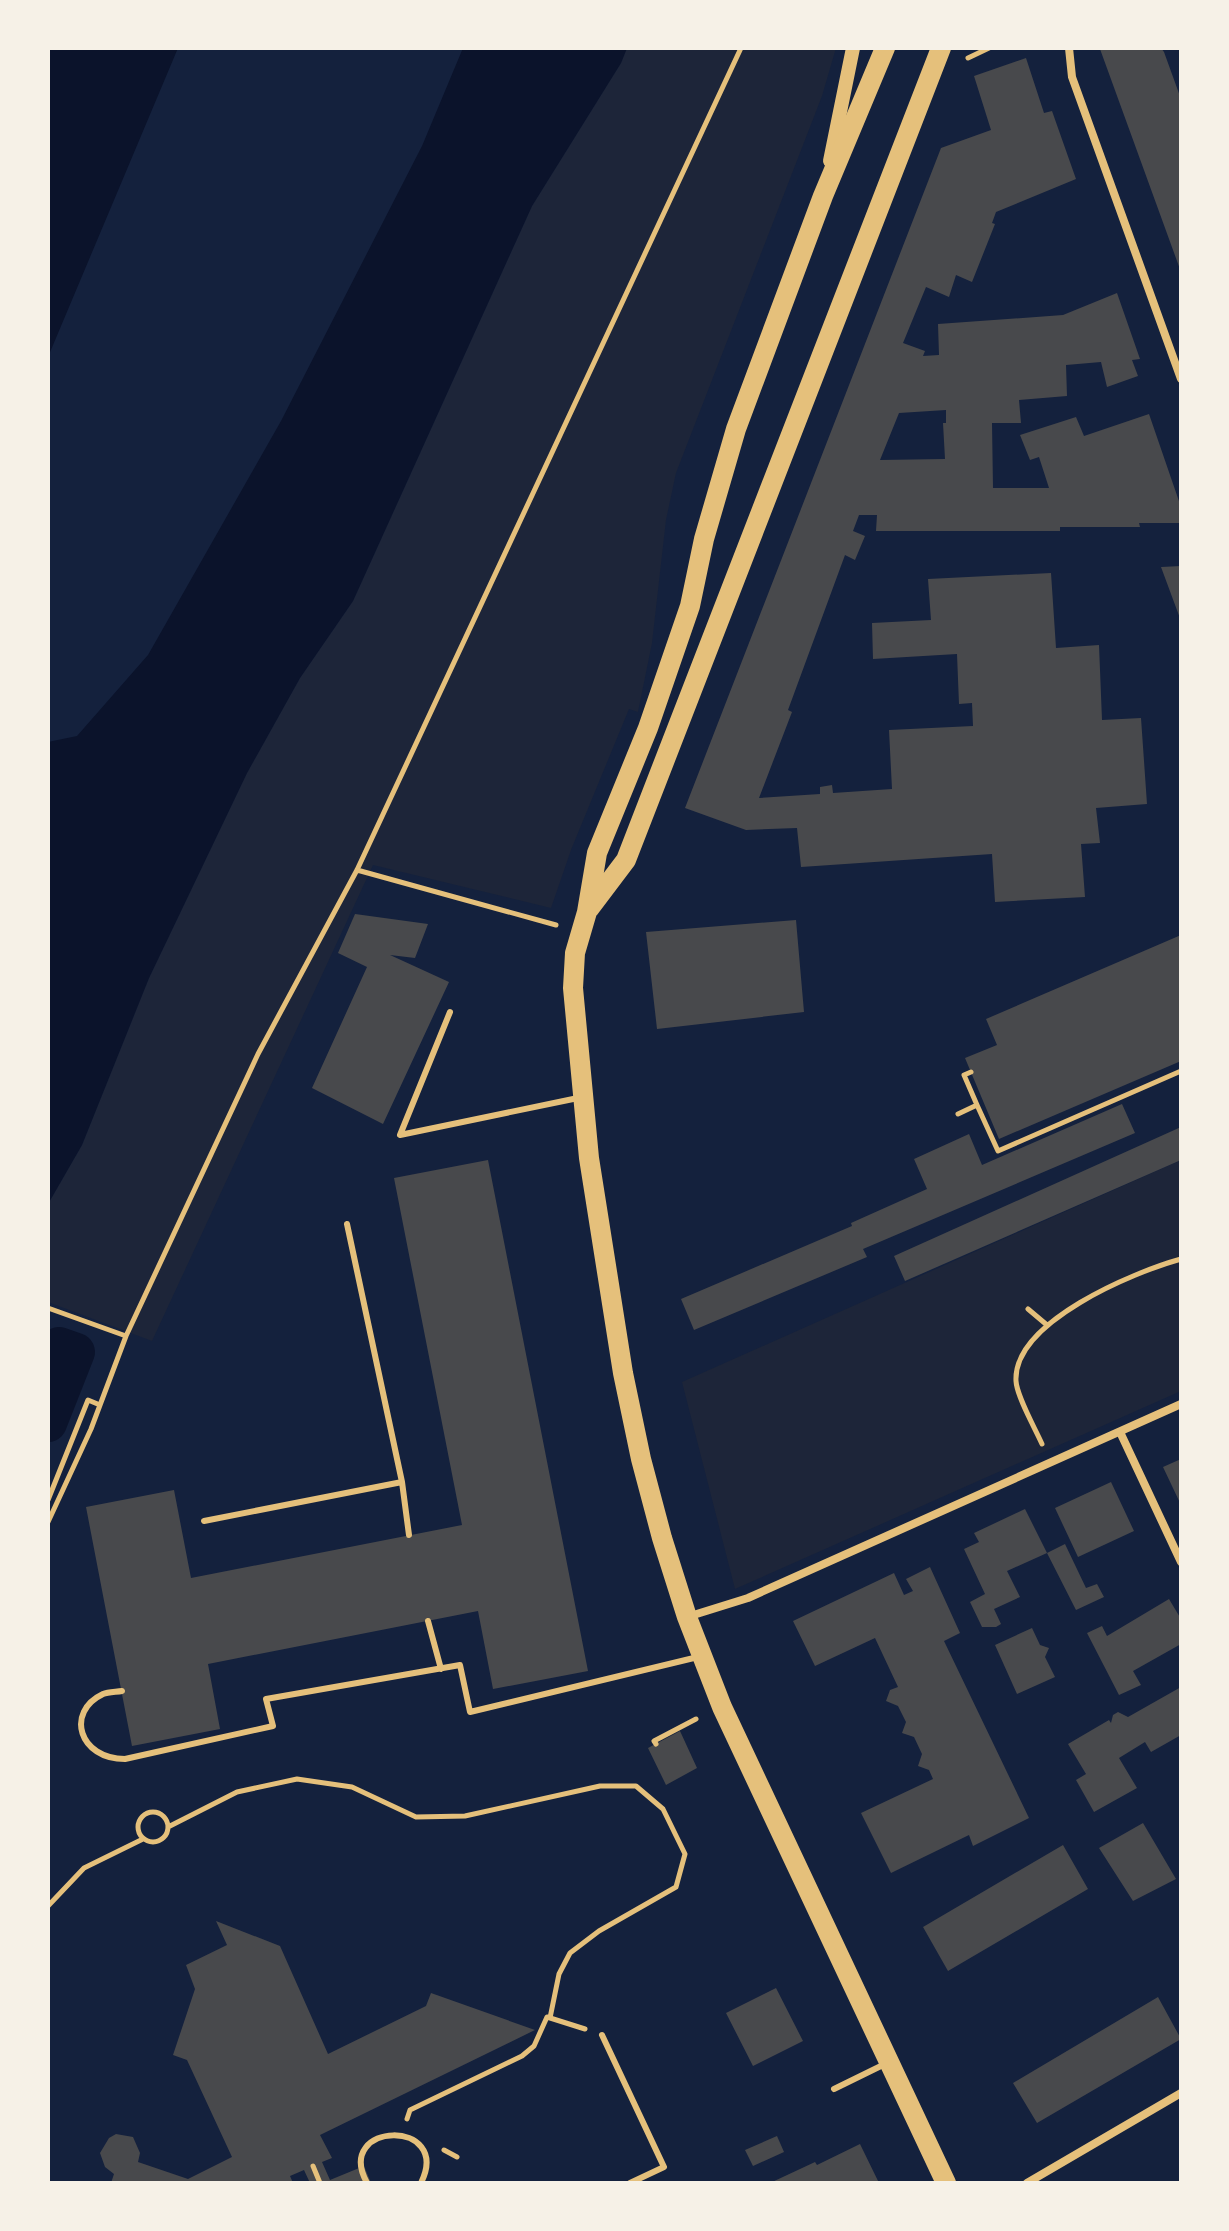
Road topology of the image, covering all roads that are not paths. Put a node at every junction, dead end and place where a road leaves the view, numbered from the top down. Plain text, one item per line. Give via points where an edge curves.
1 (853, 48) edge
2 (885, 48) edge
3 (941, 48) edge
4 (1068, 51) edge
5 (823, 196) junction
6 (1181, 379) edge
7 (584, 922) junction
8 (450, 1012) dead end
9 (582, 1097) junction
10 (347, 1224) dead end
11 (1181, 1404) edge
12 (1120, 1432) junction
13 (402, 1482) junction
14 (204, 1521) dead end
15 (409, 1535) dead end
16 (1181, 1562) edge
17 (687, 1617) junction
18 (428, 1621) dead end
19 (701, 1656) junction
20 (441, 1669) junction
21 (633, 1674) junction
22 (634, 1684) dead end
23 (122, 1691) dead end
24 (602, 2035) road end
25 (888, 2062) junction
26 (834, 2089) dead end
27 (1181, 2093) edge
28 (367, 2183) edge
29 (421, 2183) edge
30 (630, 2183) edge
31 (946, 2183) edge
32 (1027, 2183) edge

1 - 5 street
2 - 5 main road
3 - 7 main road via 626,860
4 - 6 street via 1072,77
5 - 7 main road via 736,429 690,606 597,853
7 - 9 main road via 573,988
8 - 9 lane via 400,1135
9 - 17 main road via 623,1373 641,1459
10 - 13 lane
11 - 12 street
12 - 16 street
12 - 17 street via 748,1598
13 - 14 lane
13 - 15 lane
17 - 19 main road
18 - 20 lane
19 - 21 lane
19 - 25 main road
20 - 21 lane via 460,1665 470,1712
20 - 23 lane via 266,1699 273,1726 112,1759 97,1755 86,1744 83,1715 103,1694
21 - 22 lane
24 - 30 lane via 664,2167
25 - 26 lane
25 - 31 main road
27 - 32 street
28 - 29 lane via 362,2167 368,2146 386,2134 417,2142 426,2171

